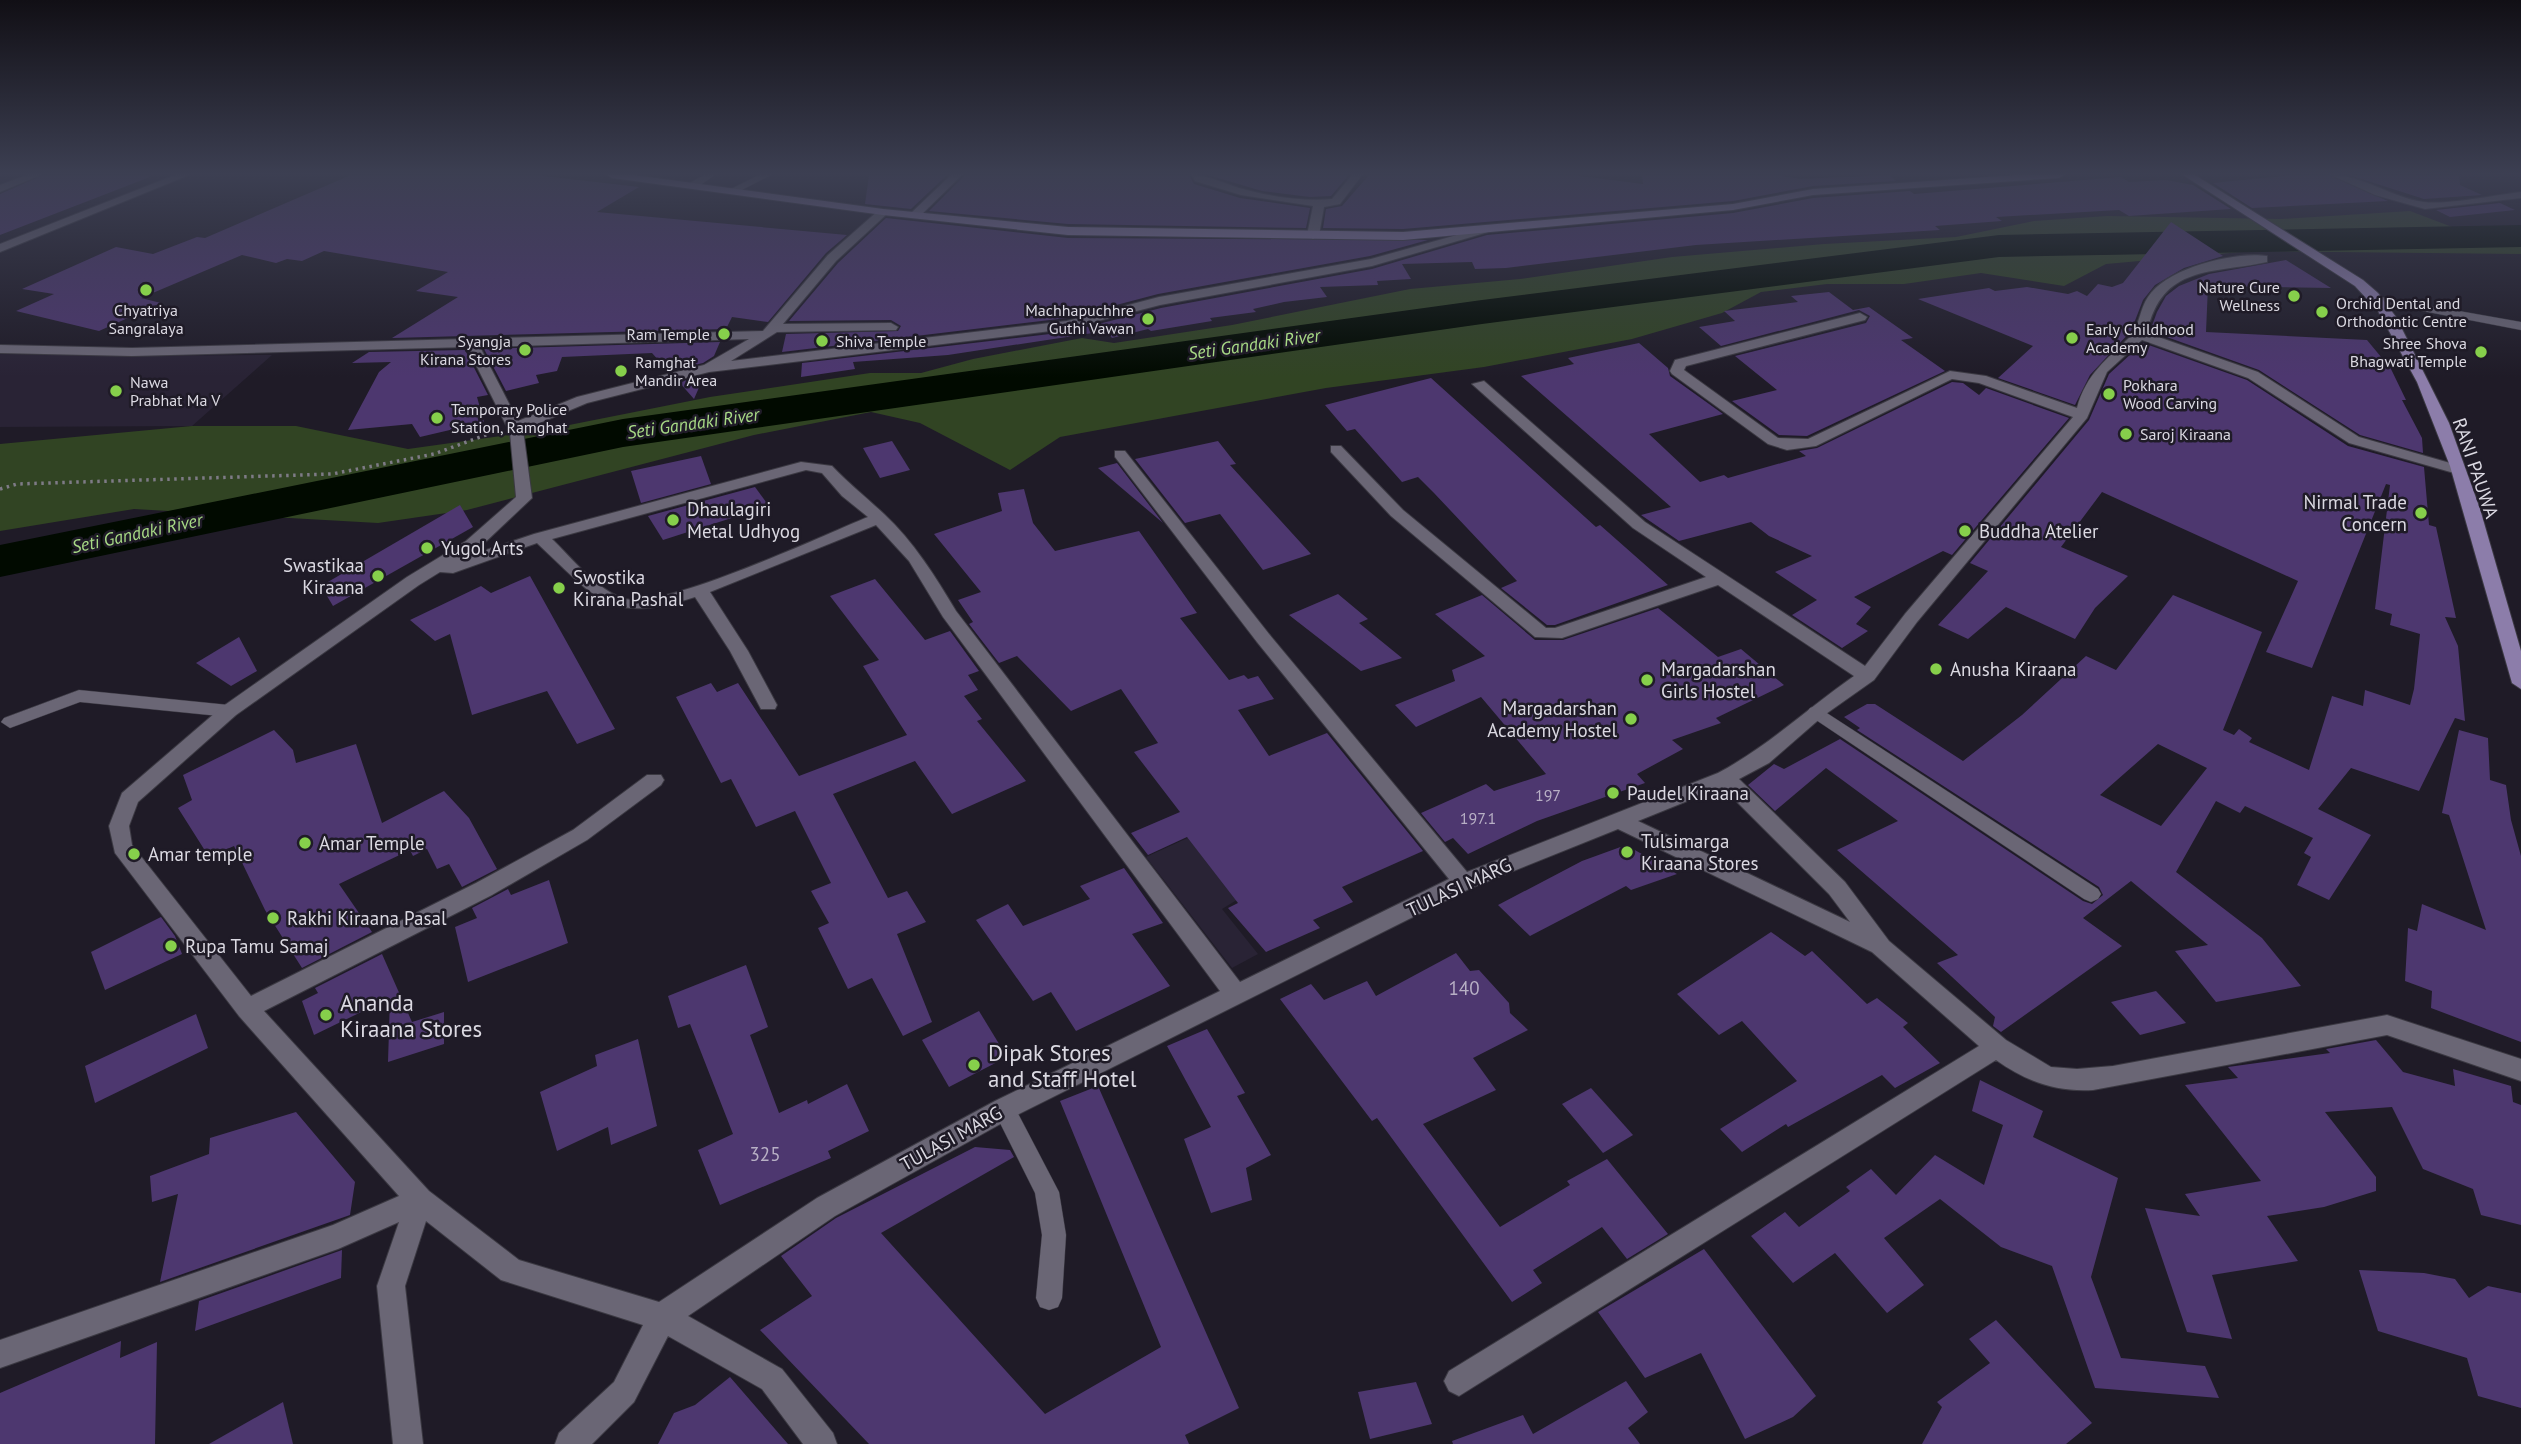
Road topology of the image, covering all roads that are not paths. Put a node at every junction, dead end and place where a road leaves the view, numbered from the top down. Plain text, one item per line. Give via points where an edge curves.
1 (849, 242) edge
2 (1444, 242) edge
3 (2295, 242) edge
4 (2263, 258) dead end
5 (2380, 300) junction
6 (1860, 317) dead end
7 (2521, 326) edge
8 (891, 327) dead end
9 (770, 331) junction
10 (2140, 335) junction
11 (472, 344) junction
12 (0, 349) edge
13 (709, 368) junction
14 (1479, 384) dead end
15 (2082, 415) junction
16 (515, 429) junction
17 (1336, 449) dead end
18 (1120, 454) dead end
19 (2459, 470) junction
20 (879, 518) junction
21 (540, 537) junction
22 (1718, 579) junction
23 (413, 581) junction
24 (699, 589) junction
25 (1867, 676) junction
26 (2521, 683) edge
27 (768, 705) dead end
28 (229, 711) junction
29 (1816, 712) junction
30 (10, 722) dead end
31 (1725, 778) junction
32 (654, 780) dead end
33 (1617, 819) junction
34 (1463, 882) junction
35 (2091, 894) dead end
36 (1881, 947) junction
37 (1237, 996) junction
38 (247, 1009) junction
39 (1997, 1047) junction
40 (2521, 1070) edge
41 (1004, 1109) junction
42 (420, 1200) junction
43 (1049, 1298) dead end
44 (662, 1317) junction
45 (0, 1354) edge
46 (1459, 1381) dead end
47 (408, 1444) edge
48 (570, 1444) edge
49 (822, 1444) edge

1 - 9 street
2 - 13 street via 1372,262 1158,301 1067,325
3 - 5 main road, RANI PAUWA
4 - 10 street via 2204,265 2157,289 2142,312
5 - 7 lane
5 - 19 main road, RANI PAUWA via 2423,378
6 - 15 street via 1680,363 1677,371 1773,441 1787,445 1811,443 1950,375 1981,379
8 - 9 street
9 - 11 street
9 - 13 street
10 - 15 street, TULASI MARG via 2106,363 2089,386
10 - 19 street via 2253,375 2354,440
11 - 12 street via 132,352
11 - 16 street
13 - 16 street via 568,404
14 - 22 street via 1639,525
15 - 25 street, TULASI MARG
16 - 23 street via 524,498 472,545
17 - 22 street via 1397,513 1541,632 1556,634
18 - 34 street
19 - 26 main road, RANI PAUWA
20 - 21 street via 827,469 806,466
20 - 24 street
20 - 37 street via 916,559 948,613
21 - 23 street
21 - 24 street via 611,599 628,605
22 - 25 street
23 - 28 street
24 - 27 street
25 - 29 street, TULASI MARG
28 - 30 lane via 79,696
28 - 38 street via 129,798 119,826 122,847
29 - 31 street, TULASI MARG via 1762,758
29 - 35 lane
31 - 33 street, TULASI MARG
31 - 36 street via 1837,888
32 - 38 street via 568,842
33 - 34 street, TULASI MARG
33 - 36 street
34 - 37 street, TULASI MARG
36 - 39 street
37 - 41 street, TULASI MARG
38 - 42 street
39 - 40 street via 2035,1074 2070,1082 2387,1025
39 - 46 street
41 - 43 lane via 1047,1192 1054,1234
41 - 44 street, TULASI MARG via 826,1207
42 - 44 street via 511,1271
42 - 45 street via 338,1236
42 - 47 street via 391,1286
44 - 48 street, TULASI MARG via 624,1392
44 - 49 street via 772,1379

